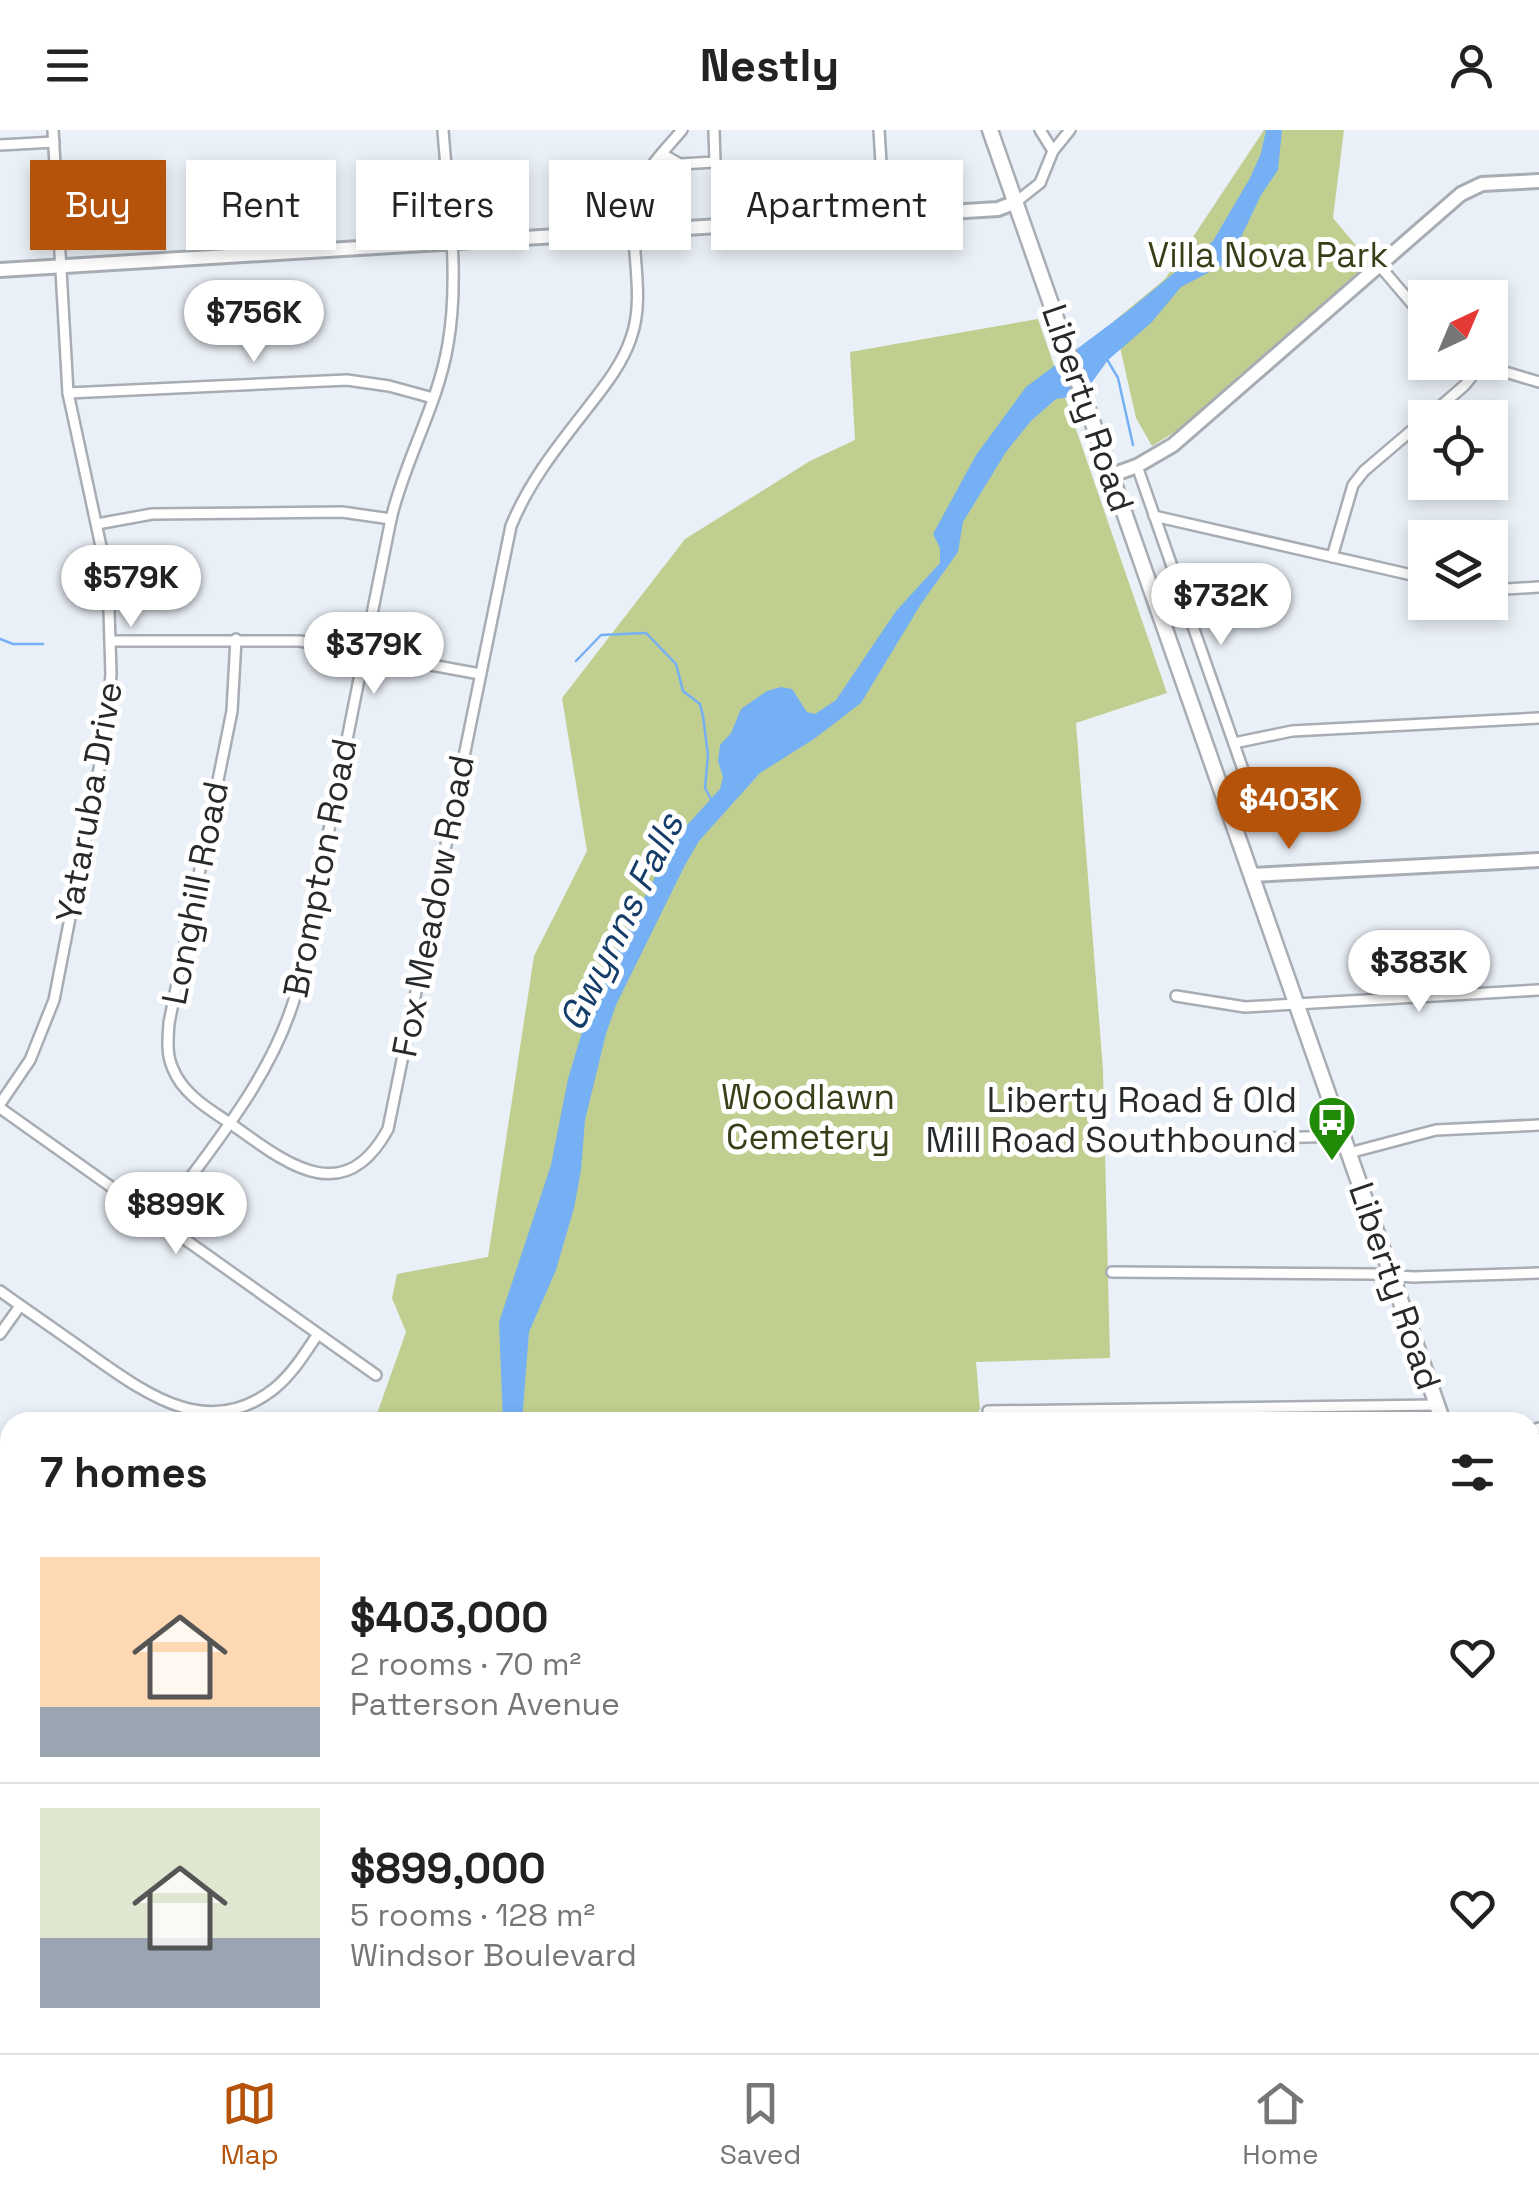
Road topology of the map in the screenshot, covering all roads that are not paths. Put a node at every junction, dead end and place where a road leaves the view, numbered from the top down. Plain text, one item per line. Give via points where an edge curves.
1 (53, 130) edge
2 (443, 130) edge
3 (665, 130) edge
4 (714, 130) edge
5 (879, 130) edge
6 (990, 130) edge
7 (1040, 130) edge
8 (1070, 130) edge
9 (678, 134) edge
10 (54, 142) junction
11 (0, 145) edge
12 (1053, 151) junction
13 (662, 154) junction
14 (445, 160) edge
15 (658, 160) edge
16 (881, 160) edge
17 (1539, 180) edge
18 (1016, 202) junction
19 (691, 228) edge
20 (357, 250) edge
21 (450, 250) edge
22 (637, 250) edge
23 (60, 266) junction
24 (1378, 266) junction
25 (0, 270) edge
26 (1408, 300) edge
27 (1508, 373) edge
28 (1468, 380) edge
29 (1539, 382) edge
30 (68, 394) junction
31 (434, 398) junction
32 (1447, 400) edge
33 (1408, 433) edge
34 (1137, 466) junction
35 (1112, 476) junction
36 (1154, 516) junction
37 (391, 519) junction
38 (97, 524) junction
39 (1332, 557) junction
40 (1408, 574) edge
41 (1539, 587) edge
42 (1508, 589) edge
43 (236, 639) junction
44 (112, 640) junction
45 (363, 651) junction
46 (480, 674) junction
47 (1539, 718) edge
48 (1234, 743) junction
49 (1231, 816) junction
50 (1539, 860) edge
51 (1251, 875) junction
52 (1539, 990) edge
53 (1176, 996) dead end
54 (1297, 1004) junction
55 (0, 1106) edge
56 (229, 1122) junction
57 (1539, 1125) edge
58 (1343, 1136) junction
59 (1128, 1142) dead end
60 (1348, 1152) junction
61 (158, 1221) junction
62 (1112, 1272) dead end
63 (1539, 1273) edge
64 (1391, 1275) junction
65 (0, 1291) edge
66 (20, 1306) junction
67 (0, 1334) edge
68 (318, 1334) junction
69 (376, 1375) dead end
70 (1437, 1405) junction
71 (988, 1411) dead end
72 (1439, 1412) edge

1 - 10 street, Yataruba Drive
2 - 14 street, Brompton Road
3 - 9 street
4 - 13 street via 714,162 680,164
5 - 16 street
6 - 18 main road, Liberty Road
7 - 12 street
8 - 12 street
9 - 13 street, Fox Meadow Road
10 - 11 street
10 - 23 street, Yataruba Drive
12 - 18 street via 1040,182
13 - 15 street, Fox Meadow Road
17 - 24 street via 1470,188
18 - 19 street
18 - 35 main road, Liberty Road
20 - 23 street
21 - 31 street, Brompton Road via 451,323
22 - 46 street, Fox Meadow Road via 639,310 630,344 520,502
23 - 25 street
23 - 30 street, Yataruba Drive
24 - 26 street
24 - 34 street via 1192,429
27 - 29 street
28 - 32 street
30 - 31 street via 347,380
30 - 38 street, Yataruba Drive
31 - 37 street, Brompton Road
33 - 39 street via 1353,486
34 - 35 street
34 - 36 street
35 - 49 main road, Liberty Road
36 - 39 street
36 - 48 street
37 - 38 street via 342,512 152,514
37 - 45 street, Brompton Road
38 - 44 street, Yataruba Drive
39 - 40 street
41 - 42 street
43 - 44 street
43 - 45 street via 300,640
43 - 56 street, Longhill Road via 232,712 168,1040 179,1081
44 - 55 street, Yataruba Drive via 106,733 54,1000 35,1050
45 - 46 street
45 - 56 street, Brompton Road via 294,1001 270,1059
46 - 56 street, Fox Meadow Road via 382,1140 351,1166 317,1174 284,1162
47 - 48 street via 1292,731
48 - 49 street via 1250,792
49 - 51 main road, Liberty Road
50 - 51 street
51 - 54 main road, Liberty Road
52 - 54 street
53 - 54 street via 1232,1007
54 - 58 main road, Liberty Road
55 - 61 street
56 - 61 street, Brompton Road
57 - 60 street via 1436,1130
58 - 59 street
58 - 60 main road, Liberty Road
60 - 64 main road, Liberty Road
61 - 68 street
62 - 64 street
63 - 64 street
64 - 70 main road, Liberty Road
65 - 66 street
66 - 67 street
66 - 68 street via 140,1389 184,1409 222,1410 259,1398 286,1378
68 - 69 street
70 - 71 street
70 - 72 main road, Liberty Road

